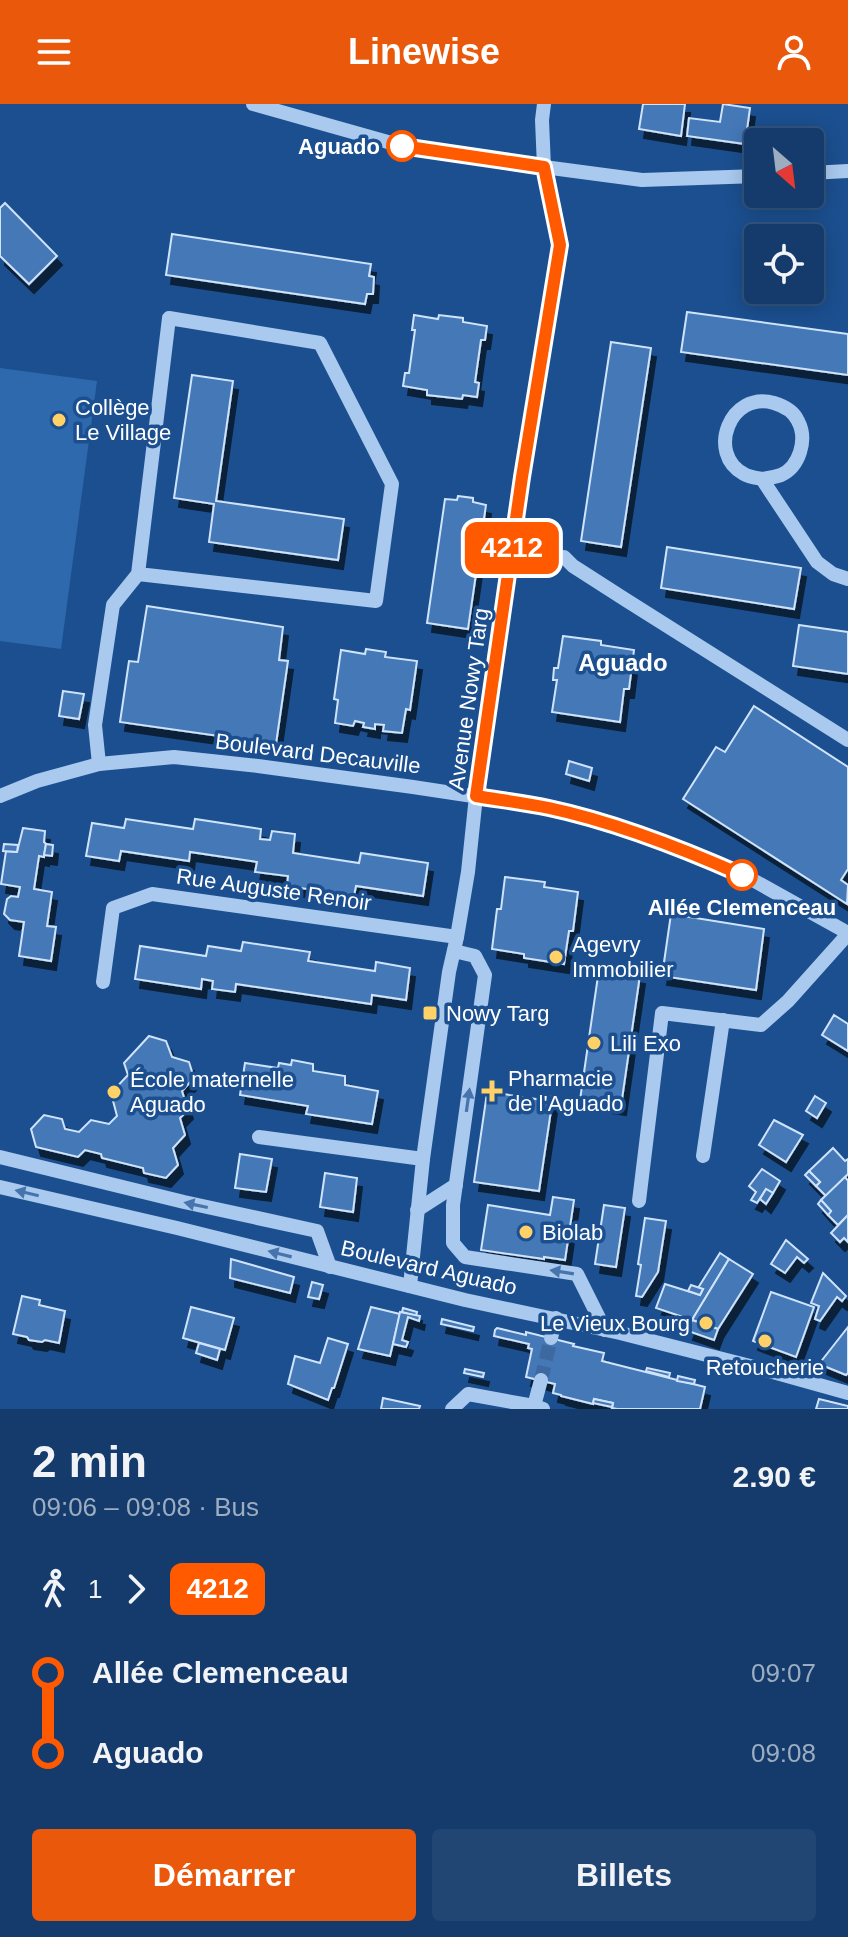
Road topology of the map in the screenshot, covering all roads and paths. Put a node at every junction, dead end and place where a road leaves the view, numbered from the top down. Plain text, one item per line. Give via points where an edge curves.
1 (253, 104) edge
2 (544, 104) edge
3 (544, 167) junction
4 (848, 171) edge
5 (824, 172) edge
6 (744, 176) edge
7 (762, 479) junction
8 (564, 557) dead end
9 (138, 574) junction
10 (848, 579) edge
11 (848, 740) edge
12 (99, 764) junction
13 (0, 796) edge
14 (476, 796) junction
15 (848, 933) edge
16 (456, 944) junction
17 (103, 982) dead end
18 (723, 1020) junction
19 (259, 1137) dead end
20 (703, 1156) dead end
21 (0, 1157) edge
22 (423, 1159) junction
23 (456, 1185) junction
24 (0, 1187) edge
25 (639, 1201) dead end
26 (417, 1210) junction
27 (330, 1267) junction
28 (410, 1286) junction
29 (556, 1318) junction
30 (605, 1330) junction
31 (551, 1338) tunnel mouth
32 (541, 1380) tunnel mouth
33 (848, 1393) edge
34 (539, 1407) edge
35 (452, 1409) edge

1 - 3 street via 402,146
2 - 3 street, Avenue Nowy Targ
3 - 6 street via 642,180
3 - 14 street, Avenue Nowy Targ via 560,245
4 - 5 street
7 - 7 street via 736,466 724,439 730,419 745,405 765,401 785,407 798,421 803,441 797,461 782,475
7 - 10 street via 817,562
8 - 11 street
9 - 9 street via 169,318 320,343 392,484 376,601
9 - 12 street via 113,605 95,725
12 - 13 street, Boulevard Decauville
12 - 14 street, Boulevard Decauville via 174,757
14 - 15 street, Boulevard Decauville via 551,808 689,851
14 - 16 street, Avenue Nowy Targ
15 - 18 street via 761,1025
16 - 17 street, Rue Auguste Renoir via 152,894 113,908
16 - 22 street, Avenue Nowy Targ
23 -> 16 street via 485,975 475,956
18 - 20 street
18 - 25 street via 662,1013
19 - 22 street
27 -> 21 street via 317,1231
22 - 26 street, Avenue Nowy Targ
23 - 26 street
30 -> 23 street via 577,1274 465,1257 453,1243
27 -> 24 street, Boulevard Aguado
26 - 28 street, Avenue Nowy Targ
27 - 28 street, Boulevard Aguado
28 - 29 street, Boulevard Aguado
29 - 30 street, Boulevard Aguado
29 - 31 street
30 - 33 street, Boulevard Aguado
32 - 34 street
34 - 35 street via 468,1394

